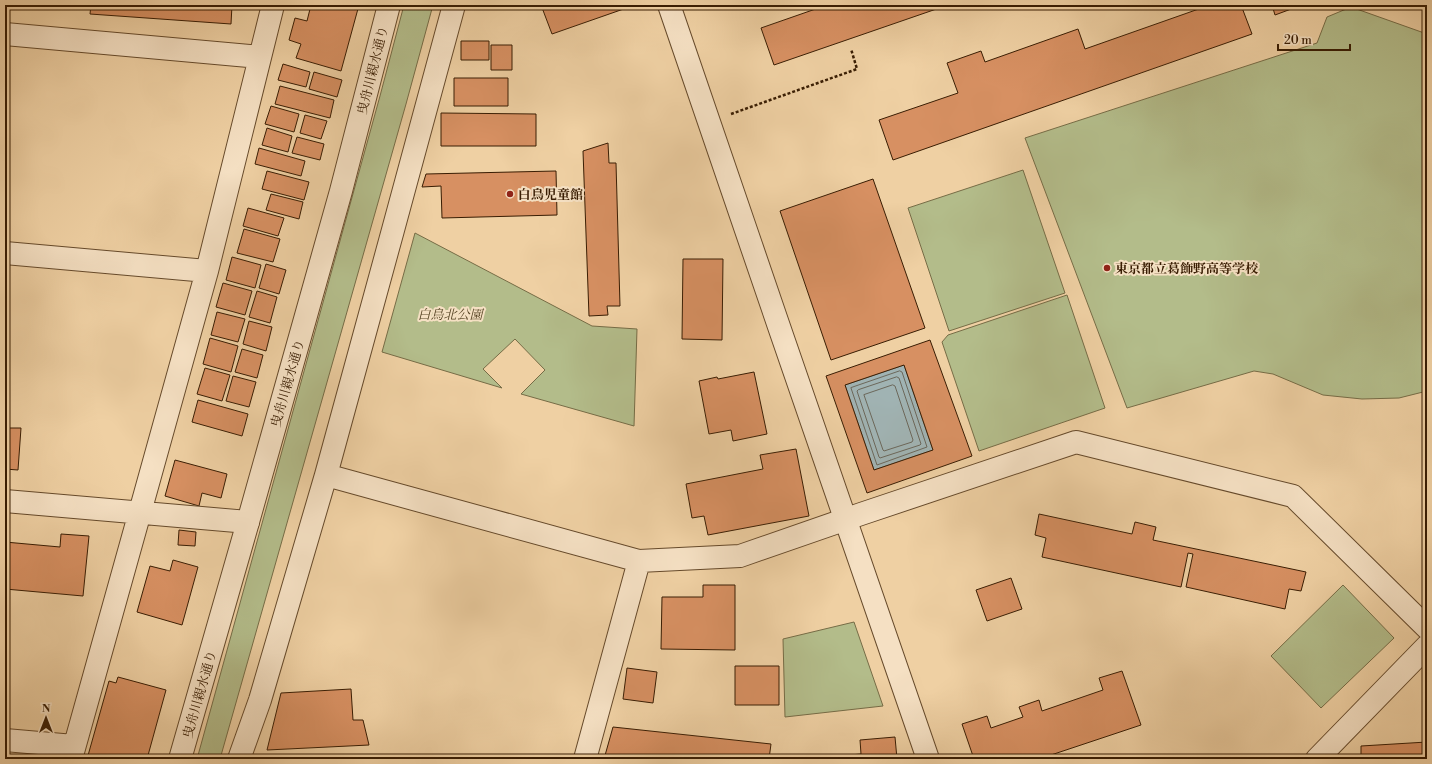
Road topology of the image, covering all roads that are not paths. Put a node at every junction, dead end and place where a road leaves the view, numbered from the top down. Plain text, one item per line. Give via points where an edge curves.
1 (273, 5) edge
2 (389, 5) edge
3 (454, 5) edge
4 (669, 5) edge
5 (5, 34) edge
6 (260, 57) junction
7 (5, 253) edge
8 (206, 271) junction
9 (326, 475) junction
10 (5, 501) edge
11 (140, 512) junction
12 (846, 519) junction
13 (248, 522) junction
14 (639, 561) junction
15 (1427, 628) edge
16 (1427, 646) edge
17 (5, 740) edge
18 (73, 753) edge
19 (180, 759) edge
20 (239, 759) edge
21 (585, 759) edge
22 (928, 759) edge
23 (1316, 759) edge

1 - 6 street
2 - 13 street, 曳舟川親水通り via 341,191
3 - 9 street
4 - 12 street
5 - 6 street
6 - 8 street
7 - 8 street
8 - 11 street
9 - 14 street
9 - 20 street via 260,700
10 - 11 street
11 - 13 street
11 - 18 street
12 - 14 street via 740,556
12 - 15 street via 1076,442 1293,496
12 - 22 street
13 - 19 street, 曳舟川親水通り
14 - 21 street
16 - 23 street
17 - 18 street

